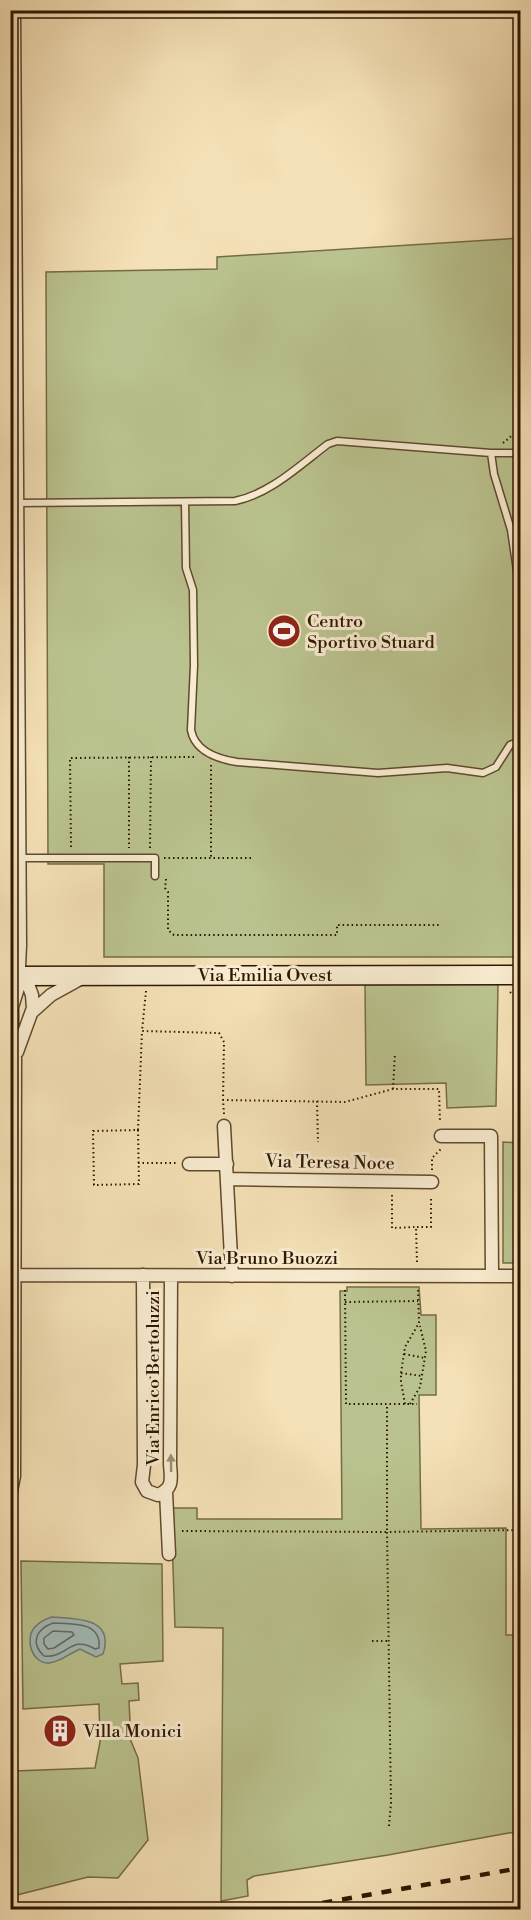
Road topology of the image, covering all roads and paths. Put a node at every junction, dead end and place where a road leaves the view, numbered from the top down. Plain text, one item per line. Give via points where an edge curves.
1 (14, 10) edge
2 (520, 429) edge
3 (494, 453) junction
4 (520, 453) edge
5 (185, 502) junction
6 (18, 503) junction
7 (520, 591) edge
8 (520, 741) edge
9 (151, 757) junction
10 (199, 757) dead end
11 (211, 757) dead end
12 (129, 758) junction
13 (20, 858) junction
14 (70, 858) junction
15 (129, 858) junction
16 (153, 858) junction
17 (211, 858) junction
18 (252, 858) dead end
19 (155, 876) dead end
20 (166, 878) dead end
21 (439, 925) dead end
22 (520, 975) edge
23 (18, 976) edge
24 (92, 976) junction
25 (146, 989) dead end
26 (11, 1006) edge
27 (32, 1012) junction
28 (142, 1031) junction
29 (395, 1053) dead end
30 (15, 1059) junction
31 (393, 1089) dead end
32 (223, 1101) dead end
33 (317, 1101) dead end
34 (519, 1113) edge
35 (224, 1126) dead end
36 (138, 1130) junction
37 (441, 1136) dead end
38 (318, 1142) dead end
39 (138, 1163) junction
40 (189, 1164) joint
41 (227, 1164) junction
42 (520, 1167) edge
43 (227, 1179) junction
44 (432, 1182) dead end
45 (401, 1194) dead end
46 (416, 1227) dead end
47 (12, 1261) edge
48 (14, 1275) junction
49 (143, 1275) junction
50 (171, 1276) junction
51 (232, 1276) junction
52 (492, 1276) junction
53 (520, 1276) edge
54 (345, 1286) dead end
55 (418, 1301) dead end
56 (345, 1302) junction
57 (419, 1320) dead end
58 (404, 1354) dead end
59 (425, 1358) junction
60 (401, 1373) dead end
61 (422, 1376) junction
62 (387, 1404) dead end
63 (410, 1404) junction
64 (417, 1404) dead end
65 (12, 1443) edge
66 (166, 1492) junction
67 (10, 1496) edge
68 (520, 1530) edge
69 (168, 1531) junction
70 (387, 1532) junction
71 (169, 1554) dead end
72 (372, 1641) dead end
73 (389, 1641) junction
74 (389, 1826) dead end

1 - 6 street
2 - 3 path
3 - 4 lane
3 - 5 lane via 337,441 251,496
3 - 7 lane via 494,474 512,530
5 - 6 lane
5 - 8 lane via 186,568 193,590 191,730 204,750 237,762 378,773 447,768 483,773 496,767 510,745
6 - 13 street
9 - 10 path
9 - 12 path
9 - 16 path
11 - 17 path
12 - 14 path via 70,758
12 - 15 path
13 - 14 lane
13 - 23 street
14 - 15 lane
15 - 16 lane
16 - 17 path
16 - 19 lane
17 - 18 path
20 - 21 path via 168,930 174,935 337,934 337,925
22 - 24 street, Via Emilia Ovest
23 - 24 street, Via Emilia Ovest
23 - 26 street
23 - 27 street via 32,995
24 - 27 street via 57,991
25 - 28 path
26 - 30 street
27 - 30 street
28 - 32 path via 219,1033 224,1042
28 - 36 path
29 - 31 path
30 - 47 street
33 - 38 path
34 - 42 path
35 - 41 street
36 - 39 path
36 - 39 path via 93,1131 94,1185 139,1184
37 - 52 street via 491,1136
39 - 40 path
40 - 41 street
41 - 43 street
43 - 44 street, Via Teresa Noce
43 - 51 street
45 - 46 path via 392,1194 392,1228
47 - 48 street
48 - 49 street, Via Bruno Buozzi
48 - 65 street
49 - 50 street, Via Bruno Buozzi
49 - 66 street, Via Enrico Bertoluzzi via 142,1482 152,1494
50 - 51 street, Via Bruno Buozzi
66 -> 50 street, Via Enrico Bertoluzzi via 172,1478
51 - 52 street, Via Bruno Buozzi
52 - 53 street, Via Bruno Buozzi
54 - 56 path
55 - 56 path
56 - 63 path via 346,1404
57 - 59 path
58 - 59 path
59 - 61 path
60 - 61 path
61 - 63 path
62 - 70 path
63 - 64 path
65 - 67 street
66 - 69 street
68 - 70 path
69 - 70 path
69 - 71 street
70 - 73 path
72 - 73 path
73 - 74 path

